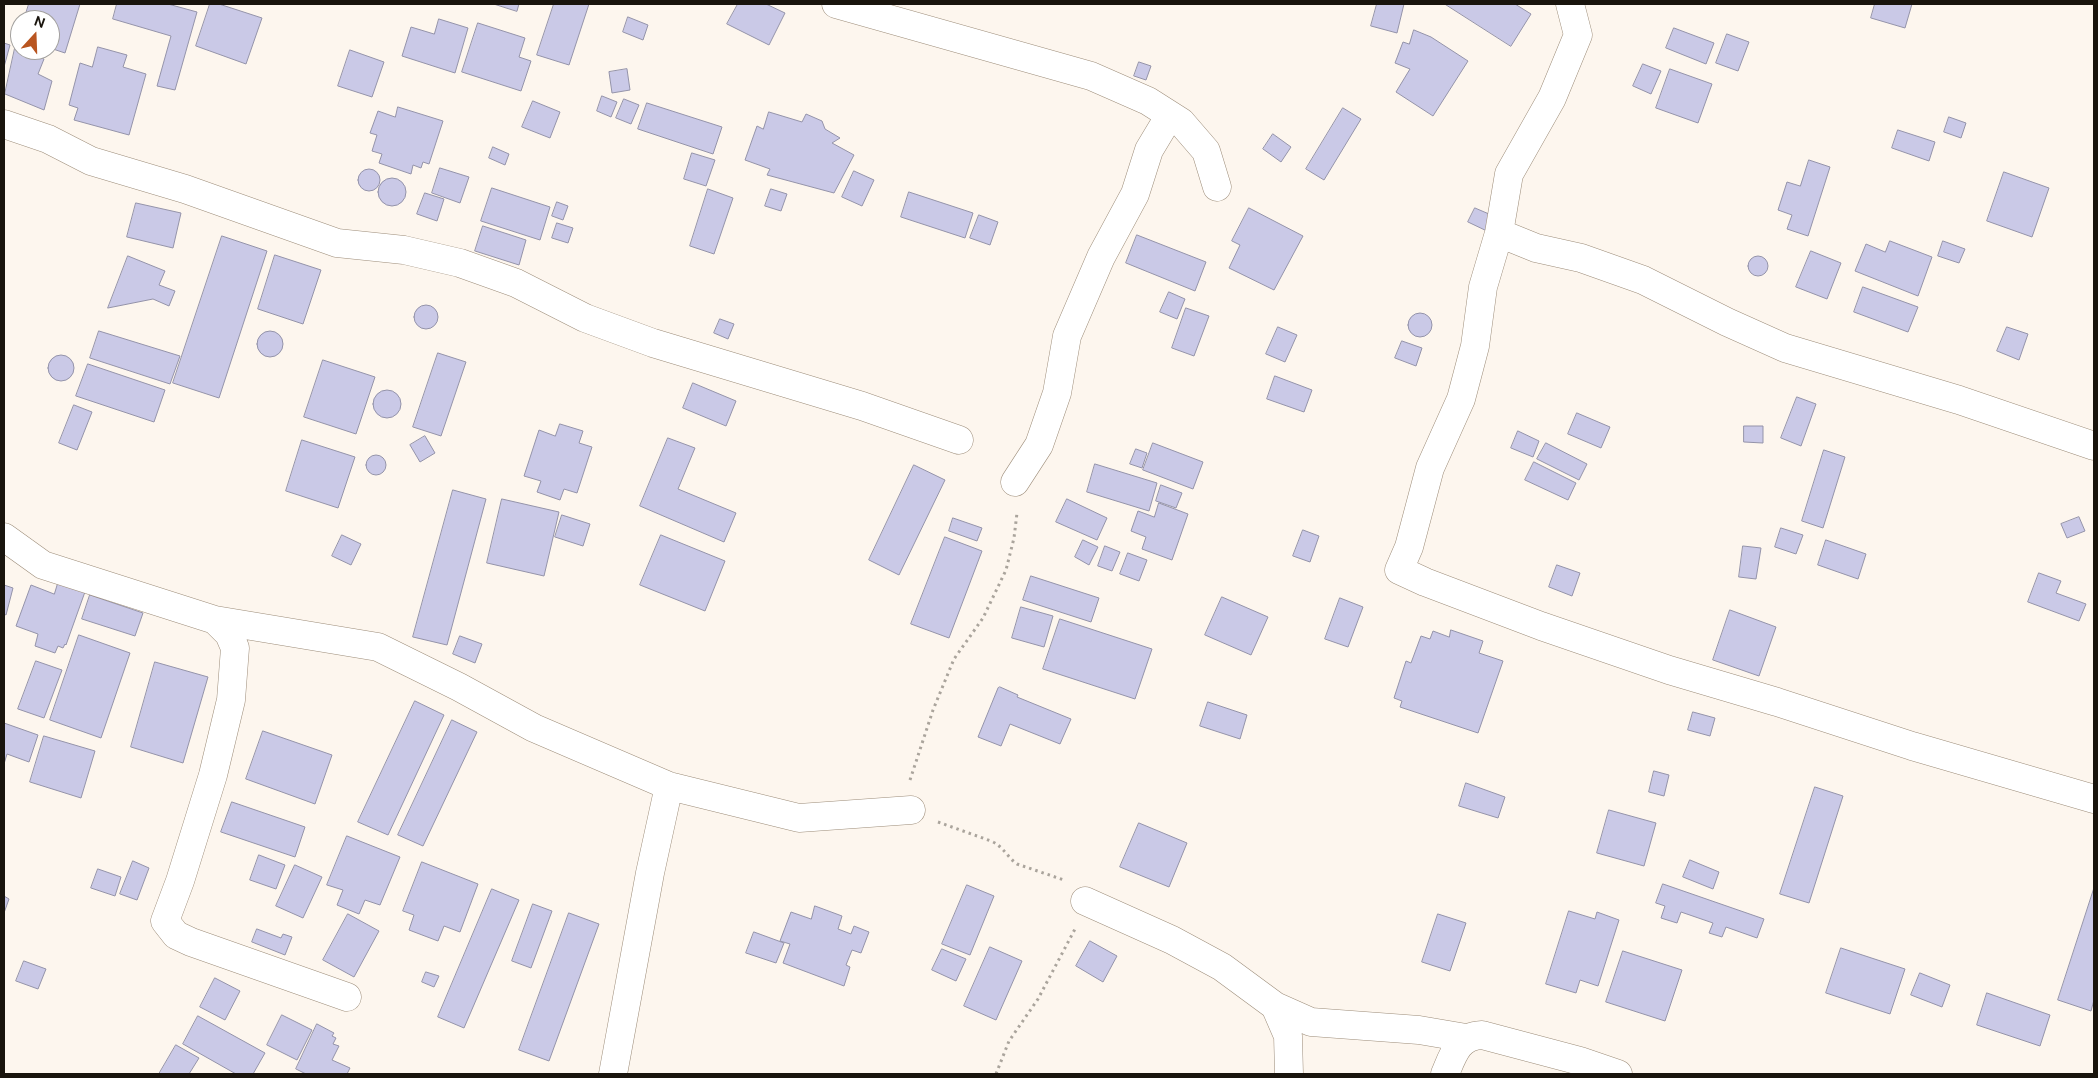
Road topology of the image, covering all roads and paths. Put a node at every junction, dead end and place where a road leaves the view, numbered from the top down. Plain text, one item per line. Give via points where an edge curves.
1 (836, 4) edge
2 (1570, 4) edge
3 (1170, 115) junction
4 (4, 124) edge
5 (1217, 187) dead end
6 (1499, 233) junction
7 (959, 440) dead end
8 (2094, 446) edge
9 (1015, 482) joint
10 (4, 536) edge
11 (215, 620) junction
12 (669, 786) junction
13 (2094, 799) edge
14 (911, 810) junction
15 (1085, 901) junction
16 (347, 996) dead end
17 (1275, 1006) junction
18 (1466, 1038) junction
19 (613, 1074) edge
20 (996, 1074) edge
21 (1289, 1074) edge
22 (1445, 1074) edge
23 (1618, 1074) edge

1 - 3 street via 1091,76 1148,100
2 - 6 street via 1578,36 1552,98 1509,174
3 - 5 street via 1182,122 1206,150
3 - 9 street via 1150,150 1135,194 1101,257 1067,336 1057,393 1039,445
4 - 7 street via 91,161 185,189 337,243 404,250 460,262 516,283 585,318 654,343 862,406
6 - 8 street via 1536,248 1582,258 1643,280 1785,348 1959,400
6 - 13 street via 1483,287 1475,346 1460,399 1430,468 1409,547 1399,570 1541,626 1669,670
9 - 14 path via 1017,516 1006,570 982,618 954,659 933,710 909,784 907,801
10 - 11 street via 43,565
11 - 12 street via 378,647 534,728
11 - 16 street via 229,634 235,648 231,700 213,775 165,921 176,935 191,942
12 - 14 street via 799,818
12 - 19 street via 646,890
14 - 15 path via 999,845 1017,864 1074,884
15 - 17 street via 1172,940 1214,963
15 - 20 path via 1083,912 1038,999 1009,1041
17 - 18 street via 1311,1022 1419,1030
17 - 21 street via 1288,1036
18 - 22 street via 1457,1046
18 - 23 street via 1482,1035

